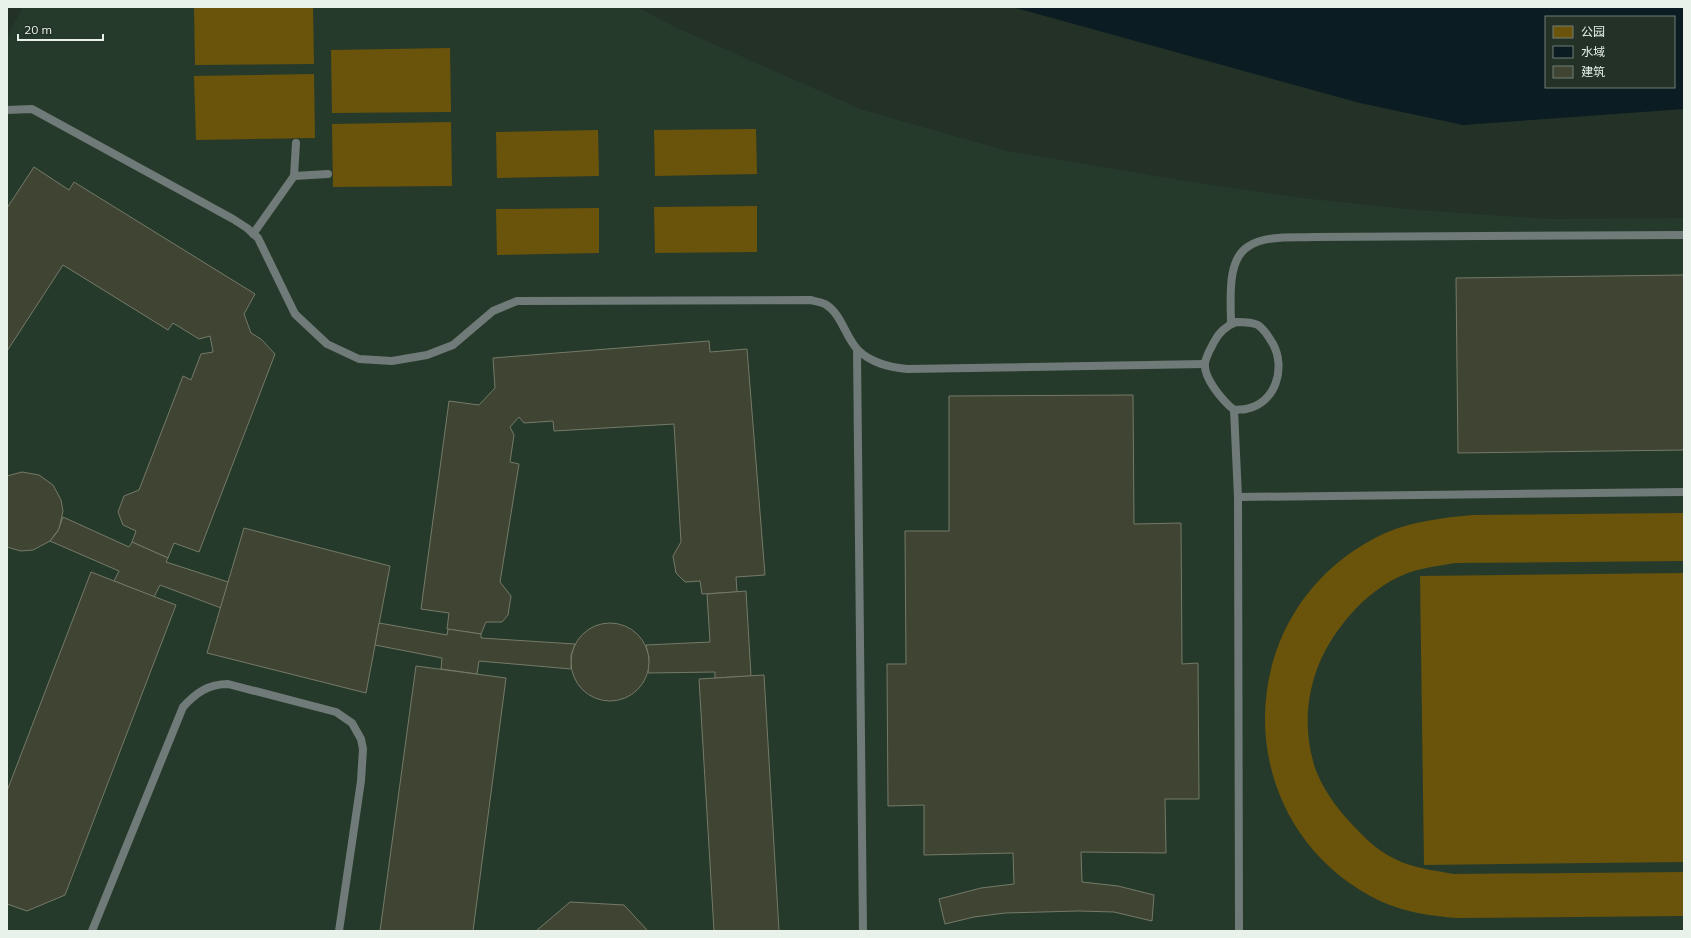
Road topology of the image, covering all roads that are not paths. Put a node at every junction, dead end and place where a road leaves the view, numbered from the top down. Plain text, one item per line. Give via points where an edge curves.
1 (7, 110) edge
2 (296, 143) dead end
3 (328, 174) dead end
4 (294, 176) junction
5 (254, 234) junction
6 (1684, 235) edge
7 (1231, 324) junction
8 (857, 350) junction
9 (1205, 364) junction
10 (1234, 410) junction
11 (1684, 492) edge
12 (1238, 497) junction
13 (92, 931) edge
14 (339, 931) edge
15 (863, 931) edge
16 (1239, 931) edge

1 - 5 lane via 32,108 233,219
2 - 4 lane
3 - 4 lane
4 - 5 lane
5 - 8 lane via 295,314 327,344 359,359 392,361 427,355 453,345 493,311 517,301 810,300 825,305 835,314
6 - 7 lane via 1313,237 1259,242 1243,250 1235,264 1231,286
7 - 9 lane via 1217,336
7 - 10 lane via 1242,322 1257,325 1268,334 1279,360 1277,383 1271,392 1256,405
8 - 9 lane via 888,367 906,369
8 - 15 lane
9 - 10 lane via 1220,397
10 - 12 lane
11 - 12 lane
12 - 16 lane
13 - 14 lane via 183,707 200,692 218,684 228,684 336,712 352,723 357,730 363,749 362,774

